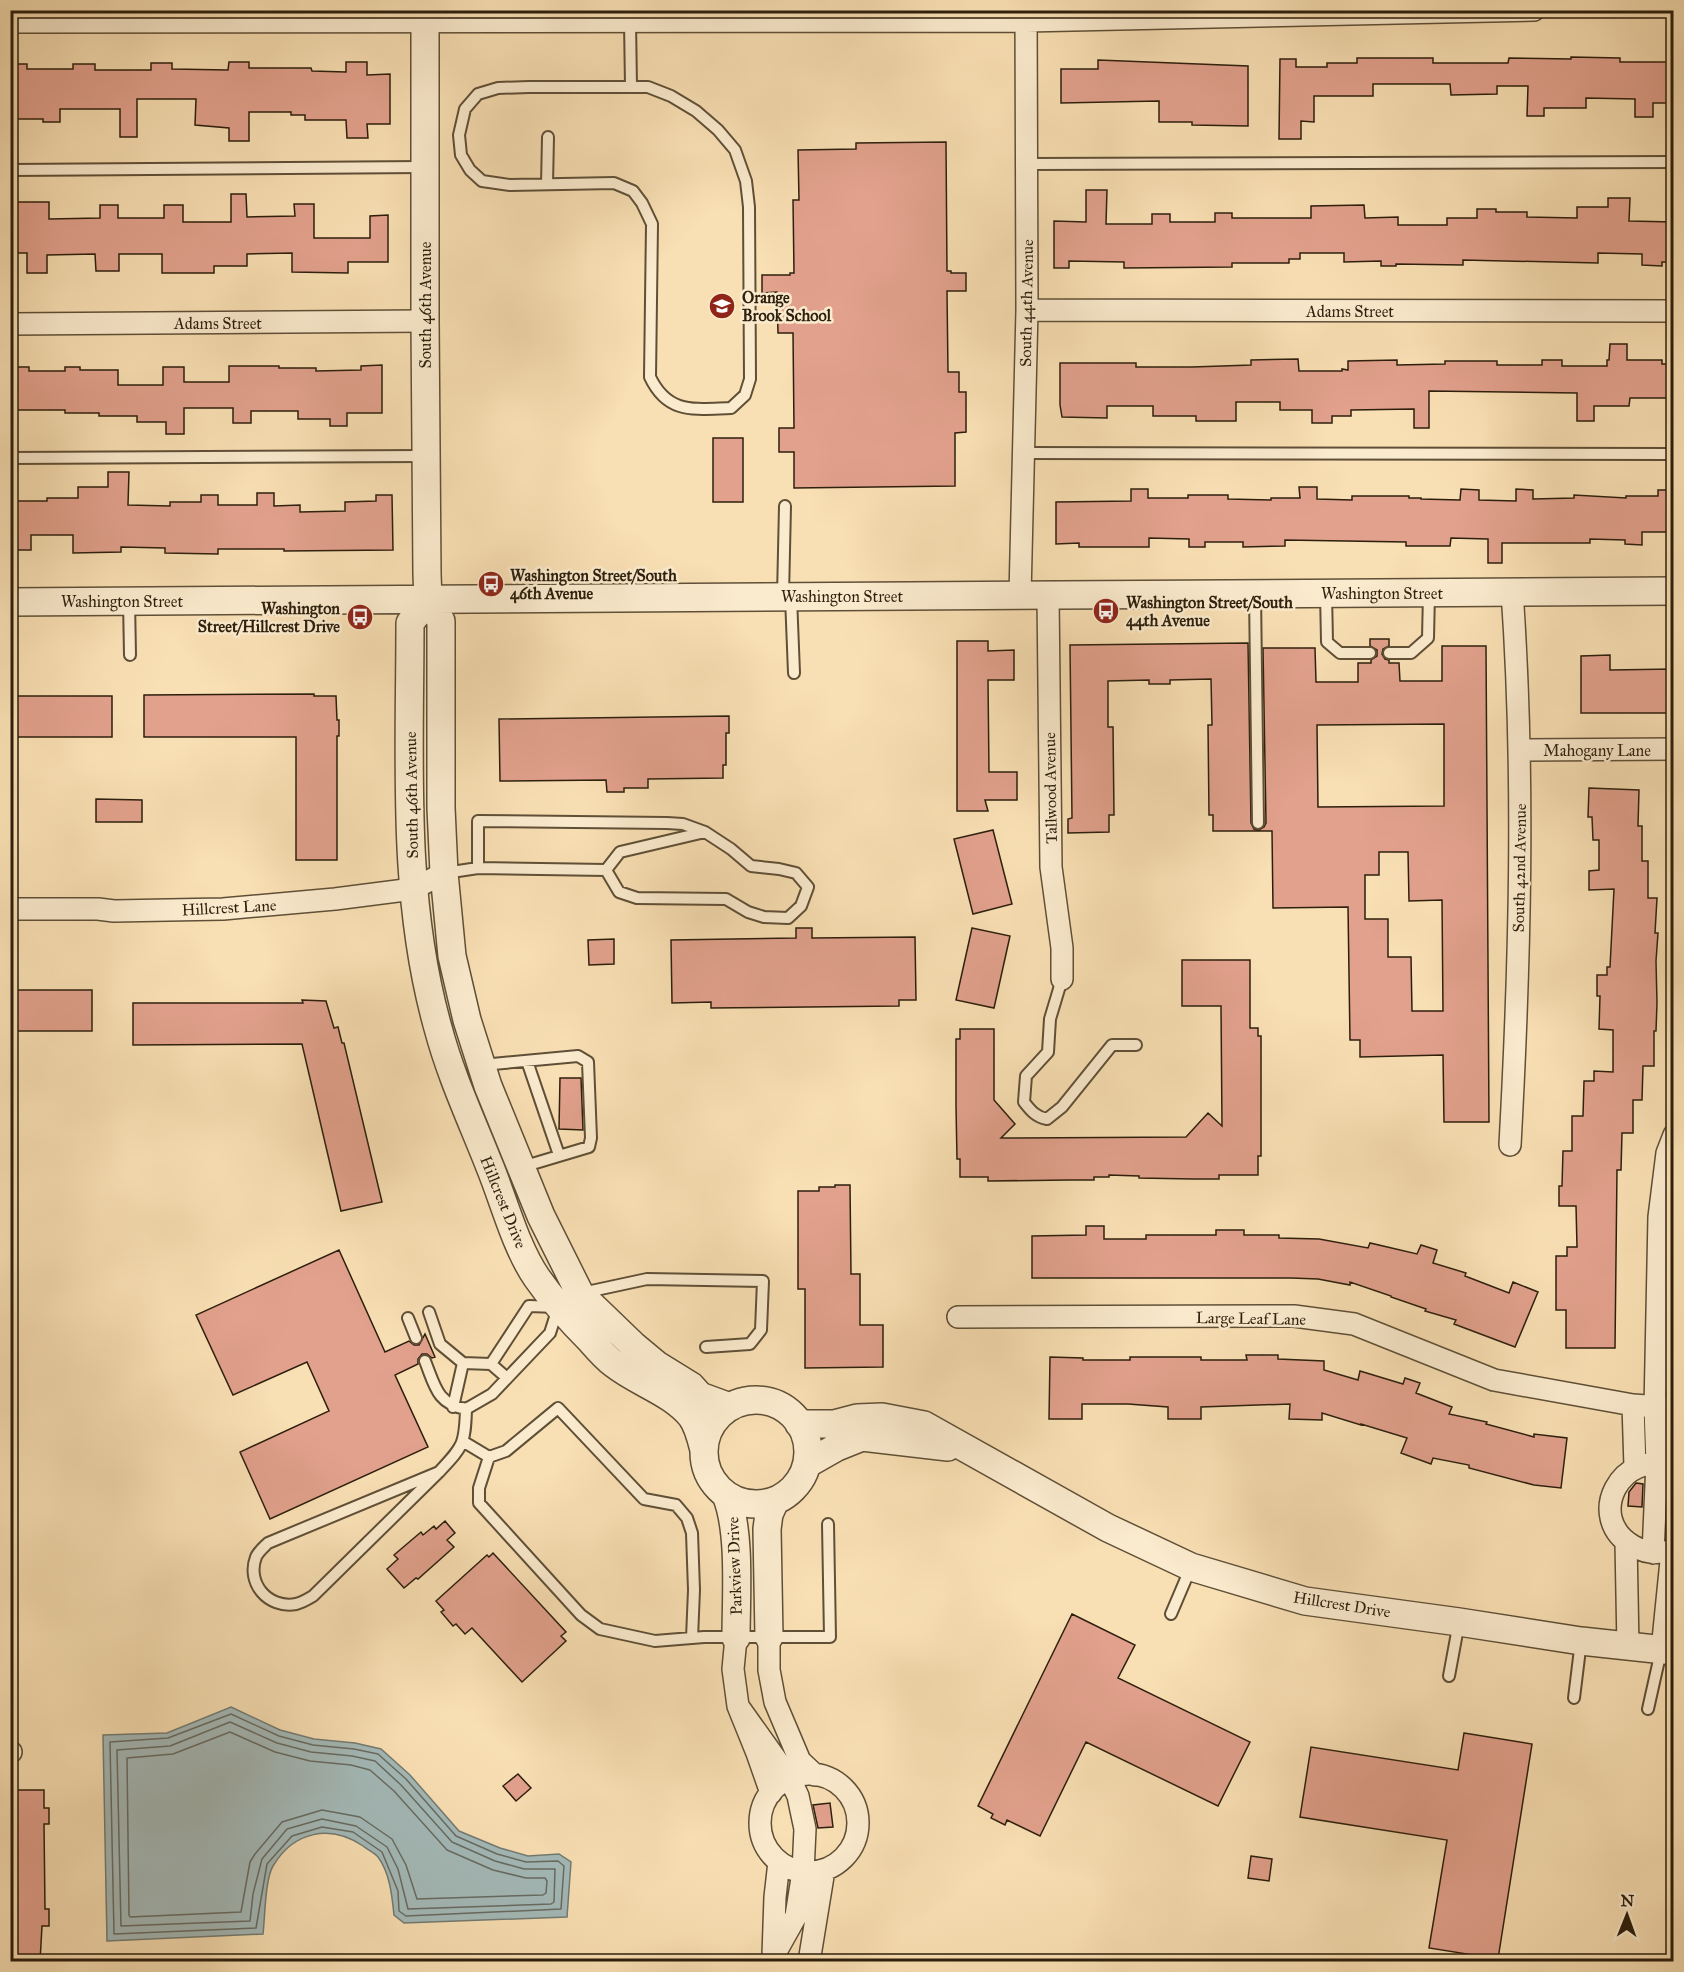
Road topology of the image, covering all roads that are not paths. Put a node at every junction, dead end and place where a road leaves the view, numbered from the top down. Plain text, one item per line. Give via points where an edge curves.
1 (1534, 10) edge
2 (425, 16) edge
3 (1026, 16) edge
4 (630, 21) junction
5 (10, 22) edge
6 (631, 87) junction
7 (548, 137) dead end
8 (1674, 162) edge
9 (1027, 164) junction
10 (425, 167) junction
11 (10, 170) edge
12 (547, 184) junction
13 (1027, 310) junction
14 (1674, 311) edge
15 (425, 321) junction
16 (10, 324) edge
17 (1024, 453) junction
18 (1674, 454) edge
19 (426, 456) junction
20 (10, 458) edge
21 (785, 506) dead end
22 (1512, 591) junction
23 (1674, 591) edge
24 (1429, 592) junction
25 (1255, 593) junction
26 (1326, 593) junction
27 (1020, 595) junction
28 (1048, 595) junction
29 (787, 596) junction
30 (428, 600) junction
31 (129, 601) junction
32 (10, 602) edge
33 (1370, 653) dead end
34 (1389, 653) dead end
35 (130, 655) dead end
36 (794, 673) dead end
37 (1674, 749) edge
38 (1520, 750) junction
39 (1258, 823) dead end
40 (705, 832) junction
41 (478, 868) junction
42 (606, 870) junction
43 (444, 873) junction
44 (413, 889) junction
45 (10, 909) edge
46 (1062, 980) joint
47 (1136, 1045) dead end
48 (527, 1061) junction
49 (482, 1065) junction
50 (1674, 1135) edge
51 (1509, 1145) dead end
52 (559, 1155) junction
53 (521, 1167) junction
54 (569, 1300) junction
55 (429, 1312) dead end
56 (958, 1317) dead end
57 (408, 1318) dead end
58 (416, 1338) dead end
59 (706, 1347) dead end
60 (425, 1361) dead end
61 (463, 1363) junction
62 (491, 1364) junction
63 (507, 1378) junction
64 (1633, 1405) junction
65 (453, 1407) junction
66 (730, 1407) junction
67 (1664, 1408) edge
68 (466, 1409) junction
69 (799, 1424) junction
70 (464, 1442) junction
71 (970, 1449) junction
72 (704, 1450) junction
73 (489, 1457) junction
74 (807, 1464) junction
75 (1665, 1465) edge
76 (1635, 1467) junction
77 (439, 1472) junction
78 (726, 1495) junction
79 (775, 1501) junction
80 (828, 1524) dead end
81 (1626, 1542) junction
82 (1666, 1551) edge
83 (1191, 1567) junction
84 (1171, 1614) dead end
85 (1459, 1622) junction
86 (769, 1637) junction
87 (692, 1638) junction
88 (736, 1638) junction
89 (1581, 1641) junction
90 (1628, 1647) junction
91 (1668, 1650) edge
92 (1449, 1676) dead end
93 (1574, 1698) dead end
94 (738, 1706) junction
95 (1648, 1709) dead end
96 (815, 1775) junction
97 (790, 1779) junction
98 (771, 1793) junction
99 (779, 1863) junction
100 (814, 1871) junction
101 (773, 1959) edge
102 (809, 1962) edge

1 - 3 street
2 - 4 street
2 - 5 street
2 - 10 street, South 46th Avenue
3 - 4 street
3 - 9 street, South 44th Avenue
4 - 6 lane
6 - 12 lane via 498,88 478,94 465,109 459,135 461,155 482,181
6 - 12 lane via 648,87 696,111 735,150 746,181 750,379 745,395 731,408 687,409 658,393 650,378 652,224 633,191 614,183
7 - 12 lane
8 - 9 lane
9 - 13 street, South 44th Avenue
10 - 11 lane
10 - 15 street, South 46th Avenue
13 - 14 street, Adams Street
13 - 17 street, South 44th Avenue
15 - 16 street, Adams Street
15 - 19 street, South 46th Avenue
17 - 18 lane
17 - 27 street, South 44th Avenue
19 - 20 lane
19 - 30 street, South 46th Avenue
21 - 29 lane
22 - 23 street, Washington Street
22 - 24 street, Washington Street
22 - 38 street, South 42nd Avenue
24 - 26 street, Washington Street
24 - 34 lane via 1428,638 1411,652
25 - 26 street, Washington Street
25 - 28 street, Washington Street
25 - 39 lane
26 - 33 lane via 1327,642 1340,653
27 - 28 street, Washington Street
27 - 29 street, Washington Street
28 - 46 street, Tallwood Avenue via 1051,867 1062,948
29 - 30 street, Washington Street
29 - 36 lane
30 - 31 street, Washington Street
30 - 43 street, South 46th Avenue via 441,621
30 - 44 street, South 46th Avenue via 410,623
31 - 32 street, Washington Street
31 - 35 lane
37 - 38 street, Mahogany Lane
38 - 51 street, South 42nd Avenue via 1517,1003
40 - 41 lane via 667,823 478,821
40 - 42 lane via 620,852
40 - 42 lane via 752,866 796,873 808,887 801,906 788,918 764,917 726,899 637,898 620,892
41 - 42 lane
41 - 43 lane
43 - 44 street, Hillcrest Lane
43 - 49 street, Hillcrest Drive via 452,956
44 - 45 street, Hillcrest Lane via 223,909
44 - 54 street, Hillcrest Drive via 435,1018 460,1096 535,1275
46 - 47 lane via 1050,1018 1048,1052 1026,1076 1024,1102 1031,1112 1047,1119 1062,1107 1112,1045
48 - 49 lane
48 - 52 lane
48 - 52 lane via 578,1056 588,1062 589,1146
49 - 53 street, Hillcrest Drive
50 - 67 street via 1667,1153 1659,1217
52 - 53 lane
53 - 54 street, Hillcrest Drive via 549,1233
54 - 59 lane via 647,1279 763,1281 761,1330 750,1344
54 - 62 lane via 529,1306
54 - 63 lane via 550,1333
54 - 66 street, Hillcrest Drive via 700,1396
54 - 72 street, Hillcrest Drive via 614,1364 677,1402 691,1416
55 - 61 lane via 440,1344
56 - 64 street, Large Leaf Lane via 1294,1316 1354,1324 1494,1380
57 - 58 lane
60 - 65 lane via 438,1395
61 - 62 lane
61 - 65 lane
62 - 63 lane
63 - 68 lane via 492,1394
64 - 67 street, Large Leaf Lane
64 - 76 street
65 - 68 lane
66 - 69 street via 764,1401 780,1407
66 - 72 street via 717,1418
67 - 75 street
68 - 70 lane
69 - 71 street, Hillcrest Drive via 882,1417 924,1425
69 - 74 street via 808,1447
70 - 73 lane
70 - 77 lane
71 - 74 street, Hillcrest Drive via 862,1437
71 - 83 street, Hillcrest Drive via 1108,1528
72 - 78 street, Hillcrest Drive via 706,1467
73 - 87 lane via 479,1488 479,1503 581,1615 600,1629 629,1636 655,1641
73 - 87 lane via 506,1451 558,1408 644,1499 676,1505 687,1518 692,1533
74 - 79 street, Hillcrest Drive via 801,1479
75 - 76 street
75 - 82 street
76 - 81 street via 1623,1476 1610,1502 1616,1531
77 - 77 lane via 268,1543 256,1555 256,1585 264,1596 279,1602 295,1604 313,1596
78 - 79 street via 750,1503
78 - 88 street, Parkview Drive via 735,1530
79 - 86 street, Parkview Drive via 767,1529
80 - 86 lane via 830,1637
81 - 82 street via 1639,1550
81 - 90 street
82 - 91 street
83 - 84 lane
83 - 85 street, Hillcrest Drive via 1305,1601
85 - 89 street, Hillcrest Drive
85 - 92 lane
86 - 88 lane
86 - 96 street via 769,1670 775,1702 800,1761
87 - 88 lane
88 - 94 street via 733,1670
89 - 90 street, Hillcrest Drive
89 - 93 lane
90 - 91 street, Hillcrest Drive
91 - 95 lane
94 - 97 street
94 - 98 street
96 - 97 street
96 - 100 street via 831,1779 845,1790 858,1820 857,1837 849,1852 838,1863
97 - 98 street
97 - 100 street via 798,1796
98 - 99 street via 760,1822 762,1837
99 - 100 street via 793,1870
99 - 101 street
100 - 101 street
100 - 102 street

